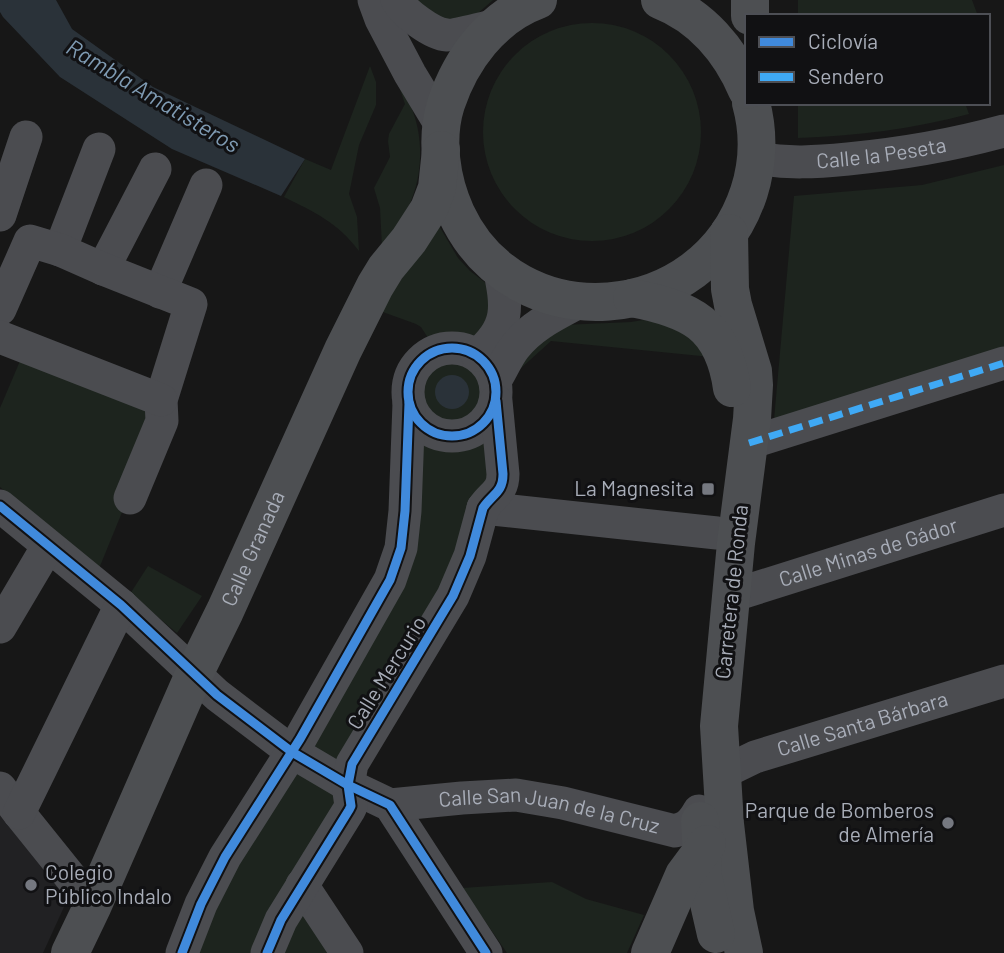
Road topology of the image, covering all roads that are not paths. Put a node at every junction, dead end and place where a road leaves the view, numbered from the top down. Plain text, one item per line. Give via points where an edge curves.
1 (374, 0) edge
2 (397, 0) edge
3 (660, 0) edge
4 (520, 8) edge
5 (745, 86) edge
6 (751, 105) edge
7 (1004, 131) edge
8 (26, 137) dead end
9 (441, 139) junction
10 (99, 149) dead end
11 (756, 158) junction
12 (155, 169) dead end
13 (206, 185) dead end
14 (0, 215) edge
15 (729, 233) junction
16 (60, 250) junction
17 (499, 267) junction
18 (103, 270) junction
19 (160, 292) junction
20 (632, 298) junction
21 (581, 301) junction
22 (0, 309) edge
23 (0, 337) edge
24 (1004, 363) edge
25 (489, 379) junction
26 (161, 400) junction
27 (409, 403) junction
28 (749, 443) junction
29 (130, 498) dead end
30 (0, 506) edge
31 (483, 508) junction
32 (1004, 510) edge
33 (717, 534) junction
34 (48, 546) junction
35 (732, 596) junction
36 (121, 605) junction
37 (0, 627) edge
38 (195, 672) junction
39 (1004, 681) edge
40 (292, 752) junction
41 (722, 773) junction
42 (348, 785) junction
43 (9, 801) edge
44 (390, 805) junction
45 (698, 845) junction
46 (302, 885) junction
47 (93, 905) junction
48 (71, 953) edge
49 (182, 953) edge
50 (267, 953) edge
51 (347, 953) edge
52 (486, 953) edge
53 (650, 953) edge
54 (721, 953) edge
55 (744, 953) edge

1 - 9 street
2 - 4 street via 422,24 447,36
3 - 5 main road via 707,30
4 - 9 main road via 476,46 462,65 444,109
6 - 11 main road
7 - 11 street, Calle la Peseta via 866,157 808,162
8 - 14 street
9 - 17 main road via 444,179 460,223
9 - 38 main road, Calle Granada via 437,188 429,208 374,286
10 - 16 street
11 - 15 main road via 745,204
12 - 18 street
13 - 19 street
15 - 20 main road via 686,276
15 - 28 main road, Carretera de Ronda via 730,289 753,371
16 - 18 street
16 - 22 street via 30,241
17 - 21 main road via 528,286
17 - 25 street via 504,317 492,341
18 - 19 street
19 - 26 street via 191,304
20 - 21 main road
20 - 33 main road, Carretera de Ronda via 687,314 706,327 723,350 732,392
21 - 25 street via 542,322
23 - 26 street
24 - 28 street
25 - 27 street via 465,349 439,350 417,365 408,390
25 - 27 street via 491,414 472,432 459,436 446,436 422,425
25 - 31 street, Calle Mercurio via 503,479
26 - 29 street via 162,422
27 - 40 street via 405,511 395,566
28 - 35 main road, Carretera de Ronda
30 - 34 street
31 - 33 street
31 - 42 street, Calle Mercurio via 453,596 352,764
32 - 35 street, Calle Minas de Gádor
33 - 45 main road, Carretera de Ronda via 700,725
34 - 36 street
34 - 37 street
35 - 41 main road, Carretera de Ronda via 719,726
36 - 38 street
36 - 43 street
38 - 40 street
38 - 47 main road, Calle Granada
39 - 41 street, Calle Santa Bárbara via 755,757
40 - 42 street
40 - 49 street via 225,857
41 - 45 main road, Carretera de Ronda
42 - 44 street
42 - 46 street, Calle Mercurio via 351,806
43 - 47 street
44 - 45 street, Calle San Juan de la Cruz via 516,795 563,803
44 - 52 street
45 - 53 main road
45 - 54 main road, Carretera de Ronda
45 - 55 main road, Carretera de Ronda via 735,911
46 - 50 street, Calle Mercurio
46 - 51 street
47 - 48 main road, Calle Granada

